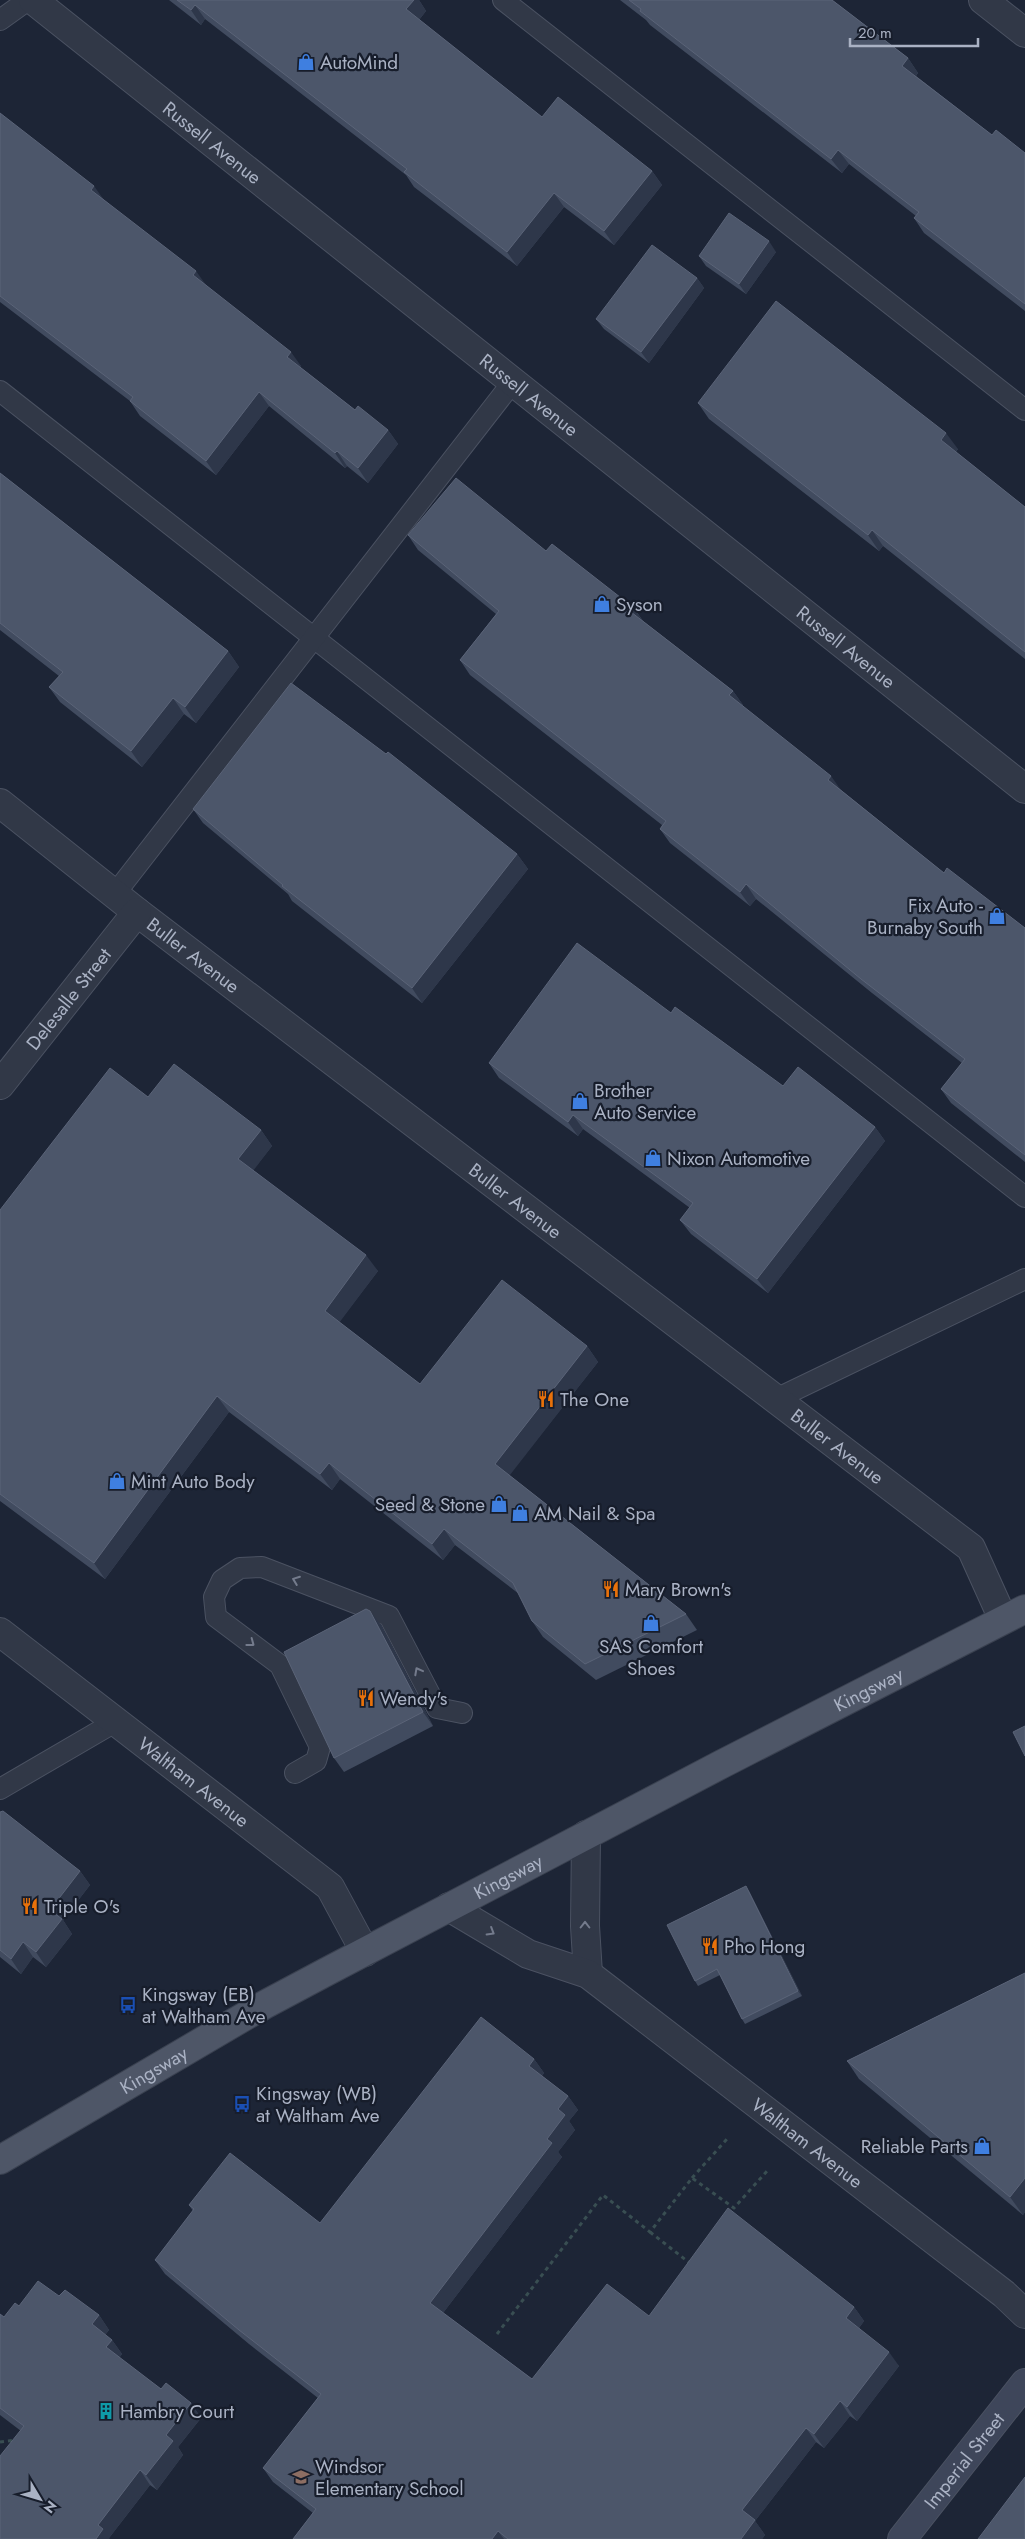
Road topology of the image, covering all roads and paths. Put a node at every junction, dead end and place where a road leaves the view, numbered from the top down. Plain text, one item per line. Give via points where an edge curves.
1 (28, 0) edge
2 (33, 0) edge
3 (503, 0) edge
4 (983, 0) edge
5 (0, 20) edge
6 (1025, 33) edge
7 (512, 383) junction
8 (0, 391) edge
9 (1025, 410) edge
10 (313, 639) junction
11 (1025, 789) edge
12 (0, 803) edge
13 (114, 895) junction
14 (136, 912) junction
15 (0, 1085) edge
16 (1025, 1198) edge
17 (1025, 1279) edge
18 (776, 1399) junction
19 (1014, 1614) edge
20 (0, 1632) edge
21 (462, 1714) dead end
22 (115, 1722) junction
23 (295, 1773) dead end
24 (0, 1789) edge
25 (586, 1835) junction
26 (449, 1907) junction
27 (365, 1952) junction
28 (588, 1974) junction
29 (726, 2139) dead end
30 (0, 2160) edge
31 (767, 2171) dead end
32 (692, 2178) junction
33 (650, 2232) junction
34 (695, 2267) edge
35 (1025, 2314) edge
36 (496, 2334) dead end
37 (1025, 2383) edge
38 (26, 2439) edge
39 (0, 2442) edge
40 (902, 2539) edge

1 - 5 lane
2 - 7 street, Russell Avenue
3 - 9 lane
4 - 6 street
7 - 10 lane
7 - 11 street, Russell Avenue
8 - 10 lane
10 - 13 lane
10 - 16 lane
12 - 13 street, Buller Avenue
13 - 14 street, Buller Avenue
14 - 15 street, Delesalle Street
14 - 18 street, Buller Avenue
17 - 18 lane
18 - 19 street, Buller Avenue via 971,1548
19 - 25 main road, Kingsway
20 - 22 street, Waltham Avenue
21 -> 23 lane via 437,1708 389,1616 262,1567 240,1568 222,1580 214,1597 216,1617 280,1665 320,1747 316,1760
22 - 24 lane
22 - 27 street, Waltham Avenue via 330,1887
25 - 26 main road, Kingsway
28 -> 25 street
26 - 27 main road, Kingsway
26 -> 28 street, Waltham Avenue via 528,1954
27 - 30 main road, Kingsway via 264,2005
28 - 35 street, Waltham Avenue via 1004,2294
29 - 32 path
31 - 32 path via 734,2208
32 - 33 path
33 - 34 path
33 - 36 path via 603,2196
37 - 40 street, Imperial Street
38 - 39 path

